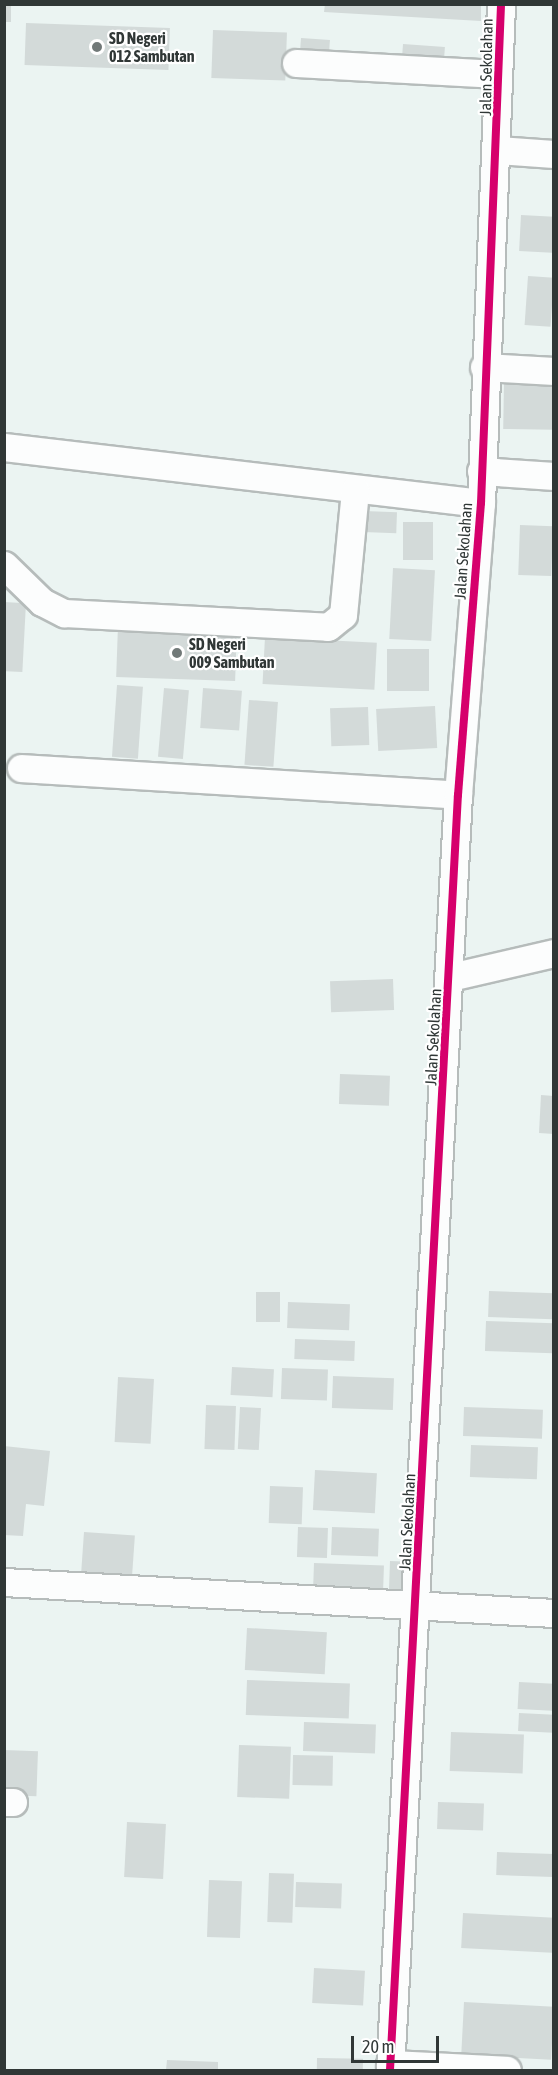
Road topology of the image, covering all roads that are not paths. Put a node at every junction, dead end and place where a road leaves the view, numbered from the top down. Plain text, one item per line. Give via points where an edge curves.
1 (501, 4) edge
2 (296, 63) dead end
3 (498, 74) junction
4 (497, 150) junction
5 (554, 154) edge
6 (484, 367) junction
7 (554, 371) edge
8 (4, 447) edge
9 (481, 471) junction
10 (554, 476) edge
11 (355, 490) junction
12 (480, 502) junction
13 (4, 565) edge
14 (21, 768) dead end
15 (458, 795) junction
16 (554, 953) edge
17 (450, 977) junction
18 (4, 1582) edge
19 (416, 1605) junction
20 (554, 1613) edge
21 (390, 2067) edge
22 (507, 2070) edge

1 - 3 street, Jalan Sekolahan
2 - 3 street
3 - 4 street, Jalan Sekolahan
4 - 5 street
4 - 6 street, Jalan Sekolahan
6 - 7 street
6 - 9 street, Jalan Sekolahan
8 - 11 street
9 - 10 street
9 - 12 street, Jalan Sekolahan
11 - 12 street
11 - 13 street via 343,615 327,627 64,613 42,602
12 - 15 street, Jalan Sekolahan
14 - 15 street
15 - 17 street, Jalan Sekolahan
16 - 17 street
17 - 19 street, Jalan Sekolahan
18 - 19 street
19 - 20 street
19 - 21 street, Jalan Sekolahan
21 - 22 street

